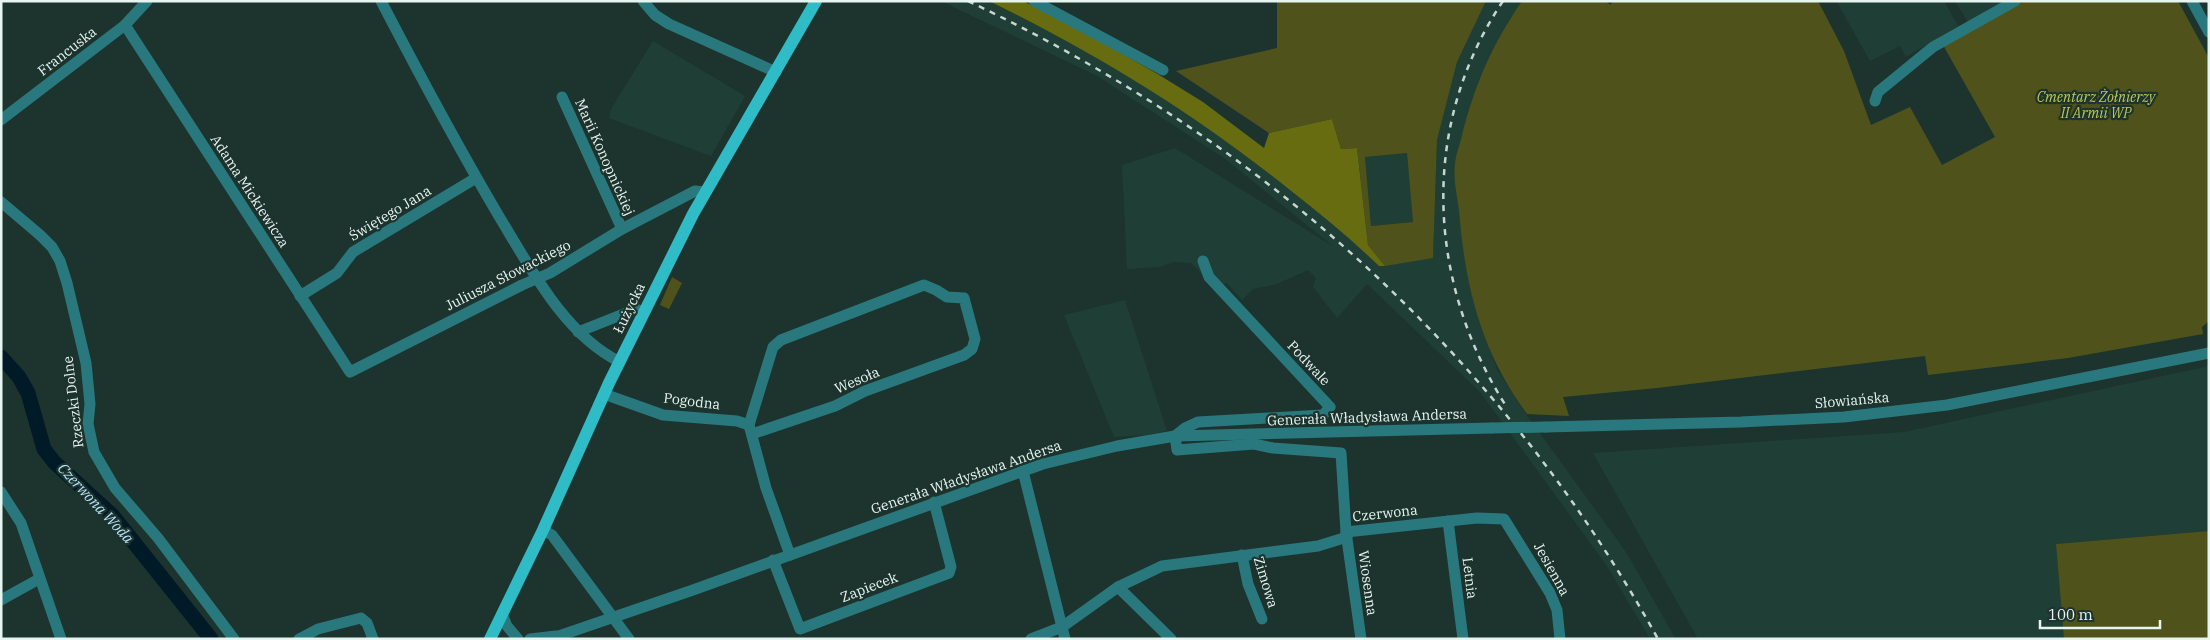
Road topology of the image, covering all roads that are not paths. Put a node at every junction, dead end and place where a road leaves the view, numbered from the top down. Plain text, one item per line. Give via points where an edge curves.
1 (147, 1) edge
2 (381, 1) edge
3 (643, 1) edge
4 (816, 1) edge
5 (1034, 1) edge
6 (2015, 1) edge
7 (2192, 1) edge
8 (125, 24) junction
9 (2209, 32) edge
10 (1163, 70) dead end
11 (776, 72) junction
12 (562, 96) dead end
13 (1875, 101) dead end
14 (1, 120) edge
15 (476, 178) junction
16 (705, 192) junction
17 (1, 202) edge
18 (622, 230) junction
19 (1203, 261) dead end
20 (536, 279) junction
21 (300, 296) junction
22 (643, 312) junction
23 (578, 332) junction
24 (2209, 353) edge
25 (620, 362) junction
26 (350, 372) joint
27 (604, 394) junction
28 (1492, 428) joint
29 (751, 430) junction
30 (1175, 436) junction
31 (1022, 471) junction
32 (1, 492) edge
33 (934, 502) junction
34 (1504, 518) joint
35 (1448, 521) junction
36 (543, 530) junction
37 (1346, 535) junction
38 (790, 555) junction
39 (1242, 555) junction
40 (773, 560) junction
41 (40, 579) junction
42 (1118, 587) junction
43 (1, 600) edge
44 (502, 614) junction
45 (613, 618) junction
46 (1262, 619) dead end
47 (1062, 627) junction
48 (560, 637) edge
49 (60, 639) edge
50 (234, 639) edge
51 (299, 639) edge
52 (373, 639) edge
53 (490, 639) edge
54 (518, 639) edge
55 (530, 639) edge
56 (629, 639) edge
57 (1032, 639) edge
58 (1065, 639) edge
59 (1171, 639) edge
60 (1361, 639) edge
61 (1463, 639) edge
62 (1560, 639) edge

1 - 8 street, Francuska
2 - 15 street
3 - 11 street via 655,15 669,24
4 - 11 main road, Łużycka
5 - 10 street
6 - 13 street via 1933,46 1878,92
7 - 9 street
8 - 14 street, Francuska
8 - 21 street, Adama Mickiewicza
11 - 16 main road, Łużycka
12 - 18 street, Marii Konopnickiej
15 - 20 street
15 - 21 street, Świętego Jana via 353,252 337,273
16 - 18 street, Juliusza Słowackiego via 695,191
16 - 22 main road, Łużycka
17 - 50 street, Rzeczki Dolne via 40,235 60,261 86,364 90,404 88,424 94,452 115,488 158,538
18 - 20 street, Juliusza Słowackiego
19 - 30 street, Podwale via 1209,277 1330,407 1323,415 1198,422
20 - 23 street
20 - 26 street, Juliusza Słowackiego
21 - 26 street, Adama Mickiewicza
22 - 23 street via 636,309
22 - 25 main road, Łużycka
23 - 25 street via 597,349
24 - 28 street, Słowiańska, bridge via 1947,404 1844,417
25 - 27 main road, Łużycka
27 - 29 street, Pogodna via 663,415 737,421
27 - 36 main road, Łużycka
28 - 30 street, Generała Władysława Andersa
29 - 29 street, Wesoła via 773,347 781,340 924,286 947,297 964,298 976,339 972,349 964,354 865,391 835,406
29 - 38 street via 766,488
30 - 31 street, Generała Władysława Andersa via 1117,446
30 - 37 street, Czerwona via 1177,450 1254,444 1341,453
31 - 33 street, Generała Władysława Andersa
31 - 47 street
32 - 41 street via 20,523
33 - 38 street, Generała Władysława Andersa
33 - 40 street, Zapiecek via 951,567 949,573 800,629
34 - 35 street, Czerwona
34 - 62 street, Jesienna via 1550,593 1557,610
35 - 37 street, Czerwona
35 - 61 street, Letnia
36 - 44 main road, Łużycka
36 - 45 street via 557,541
37 - 39 street via 1318,546
37 - 60 street, Wiosenna
38 - 40 street, Generała Władysława Andersa
39 - 42 street via 1162,566
39 - 46 street, Zimowa via 1248,584
40 - 45 street, Generała Władysława Andersa
41 - 43 street
41 - 49 street
42 - 47 street
42 - 59 street
44 - 53 main road, Łużycka
44 - 54 street
45 - 48 street, Generała Władysława Andersa
45 - 56 street
47 - 57 street
47 - 58 street
48 - 55 street, Generała Władysława Andersa
51 - 52 street via 318,629 361,618 367,623

